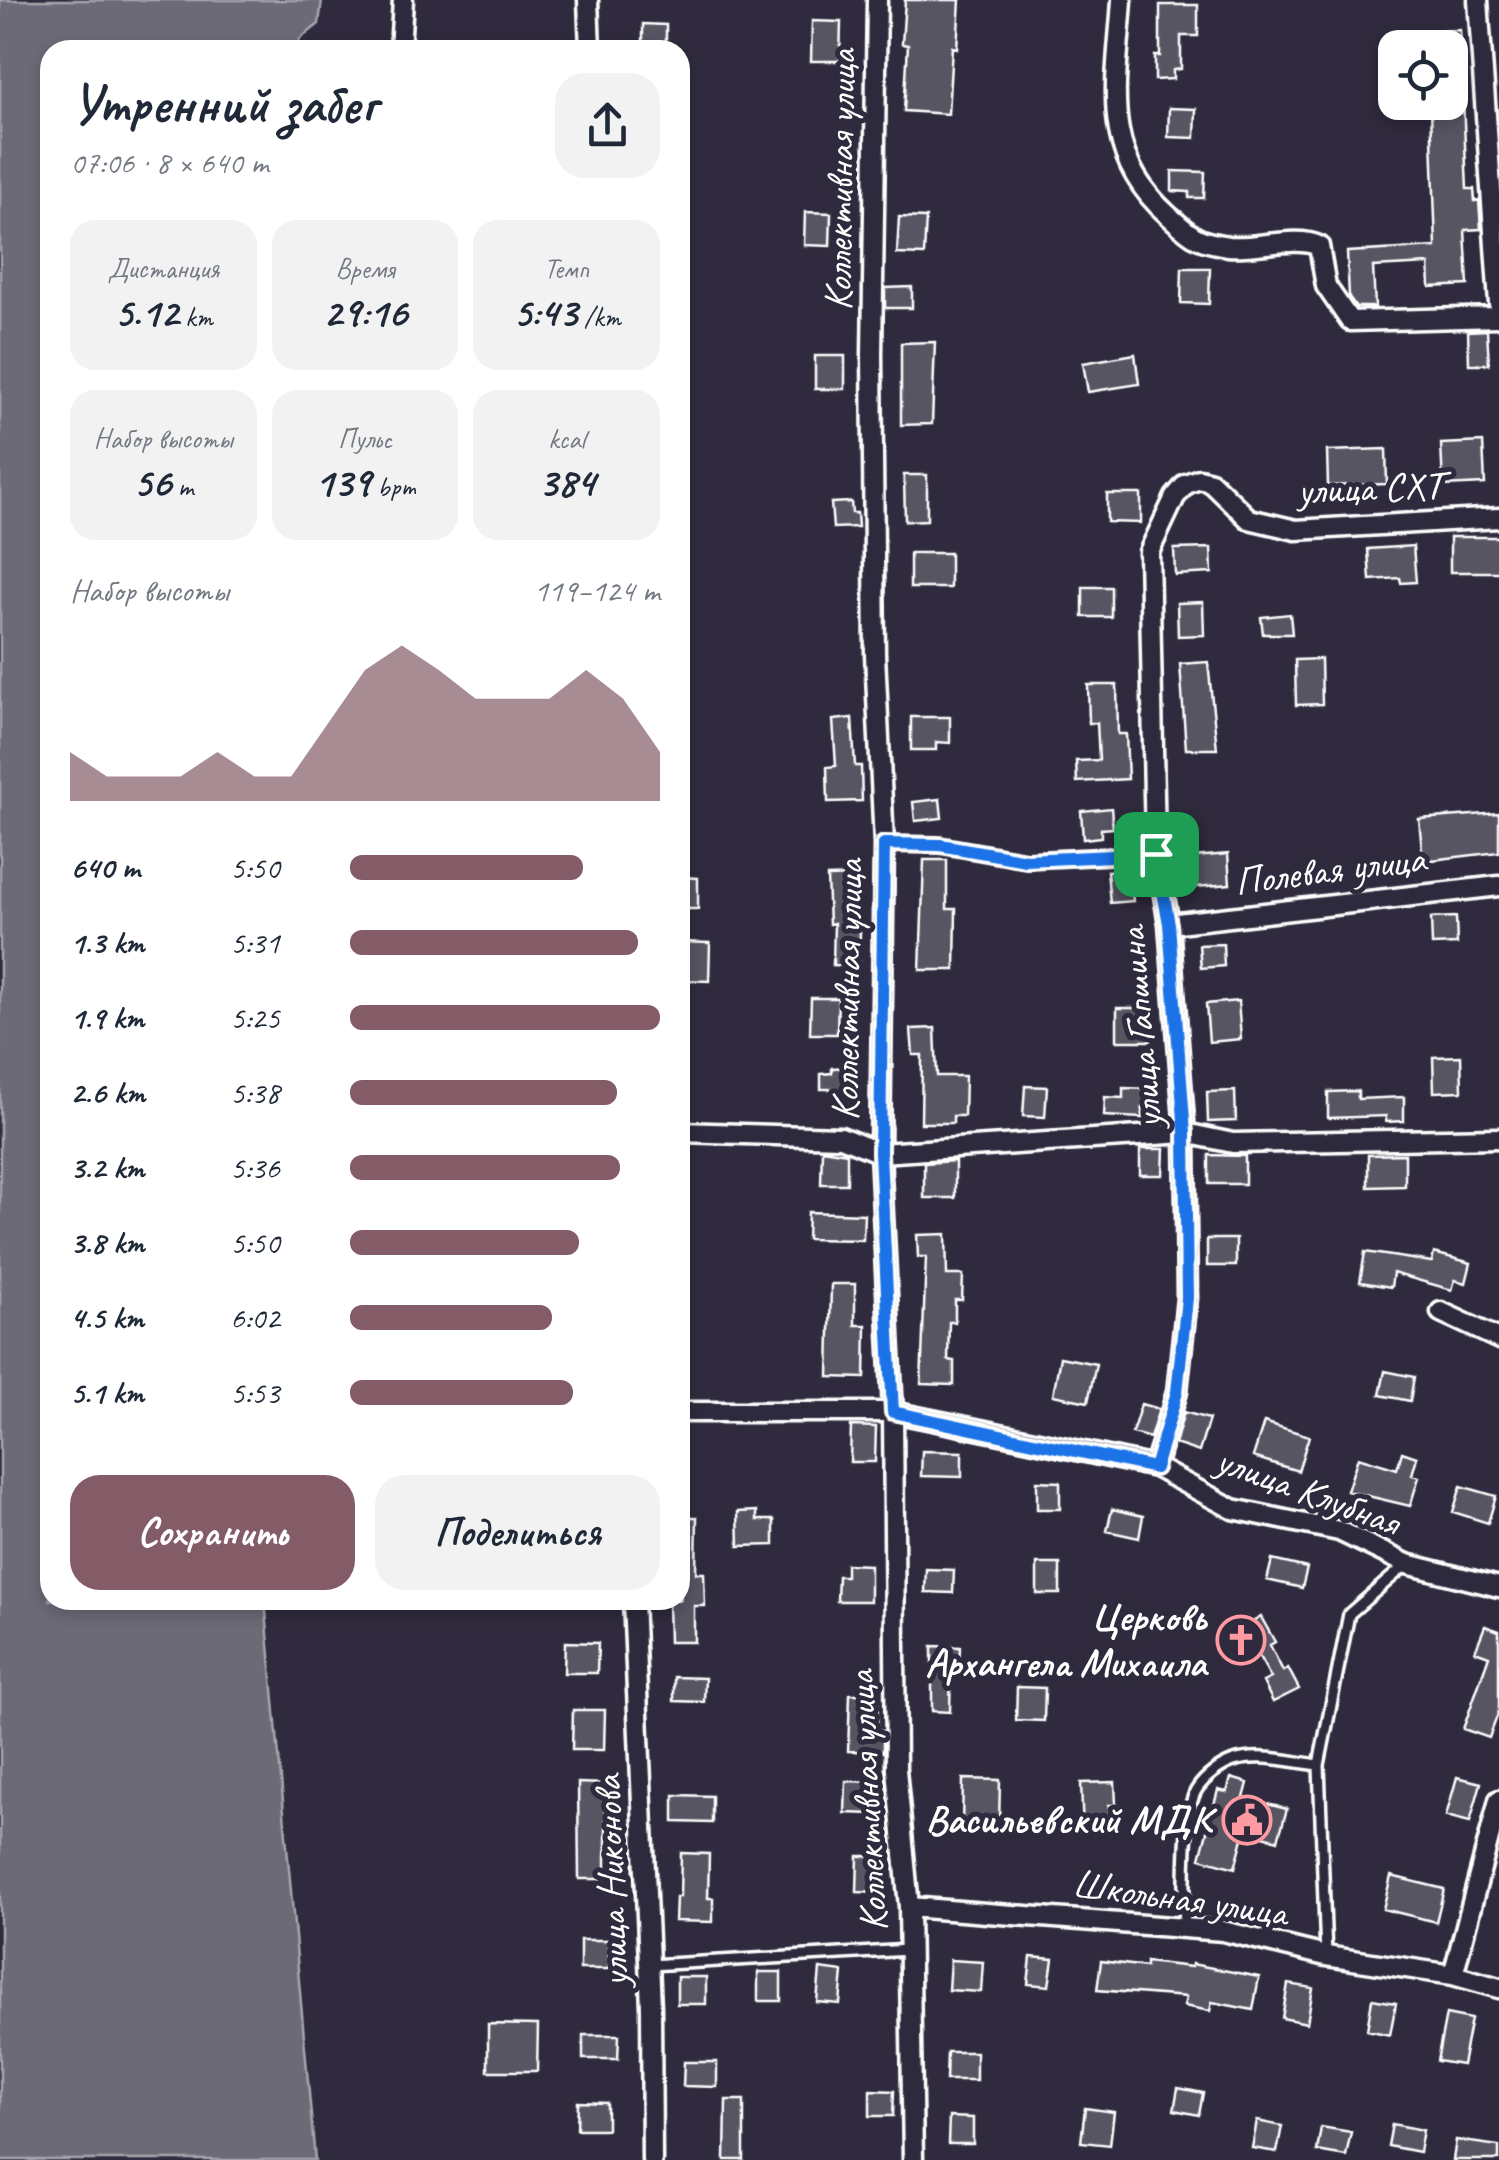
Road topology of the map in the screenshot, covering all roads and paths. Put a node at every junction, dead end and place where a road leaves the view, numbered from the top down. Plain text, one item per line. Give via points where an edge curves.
1 (403, 0) edge
2 (588, 0) edge
3 (877, 0) edge
4 (1122, 0) edge
5 (1478, 0) edge
6 (401, 40) edge
7 (590, 40) edge
8 (1499, 304) edge
9 (1499, 317) edge
10 (1200, 479) joint
11 (1499, 518) edge
12 (884, 844) junction
13 (1156, 854) junction
14 (1499, 886) edge
15 (1169, 924) junction
16 (690, 1132) edge
17 (1185, 1133) junction
18 (1499, 1138) edge
19 (880, 1153) junction
20 (1441, 1312) dead end
21 (1499, 1339) edge
22 (690, 1412) edge
23 (893, 1412) junction
24 (1155, 1468) junction
25 (1407, 1564) junction
26 (1499, 1588) edge
27 (633, 1610) edge
28 (1319, 1765) junction
29 (1499, 1800) edge
30 (908, 1907) junction
31 (1184, 1927) junction
32 (910, 1950) junction
33 (1326, 1956) junction
34 (650, 1965) junction
35 (1453, 1975) junction
36 (1499, 1988) edge
37 (652, 2160) edge
38 (913, 2160) edge

1 - 6 street
2 - 7 street
3 - 12 street, Коллективная улица via 872,355
4 - 9 street via 1115,118 1127,161 1146,195 1198,242 1249,248 1308,240 1319,246 1326,286 1350,321
5 - 8 street
10 - 11 street, улица СХТ via 1249,519 1296,530
10 - 13 street, улица Гапшина via 1175,496 1149,552
12 - 13 lane via 940,845 1026,860
12 - 19 street, Коллективная улица
13 - 15 street, улица Гапшина
14 - 15 street, Полевая улица
15 - 17 street, улица Гапшина
16 - 19 street via 841,1138
17 - 18 street via 1233,1144
17 - 19 street
17 - 24 street, улица Гапшина via 1187,1298 1177,1392
19 - 23 street, Коллективная улица
20 - 21 street
22 - 23 street, улица Клубная
23 - 24 street, улица Клубная
23 - 30 street, Коллективная улица via 896,1769
24 - 25 street, улица Клубная via 1234,1510 1339,1531
25 - 26 street, улица Клубная
25 - 28 lane via 1349,1614
27 - 34 street, улица Никонова
28 - 31 lane via 1234,1762 1197,1788 1190,1808
28 - 33 lane
29 - 35 street
30 - 31 street, Школьная улица
30 - 32 street, Коллективная улица
31 - 33 street, Школьная улица
32 - 34 lane
32 - 38 street, Коллективная улица
33 - 35 street, Школьная улица
34 - 37 street, улица Никонова
35 - 36 street, Школьная улица

